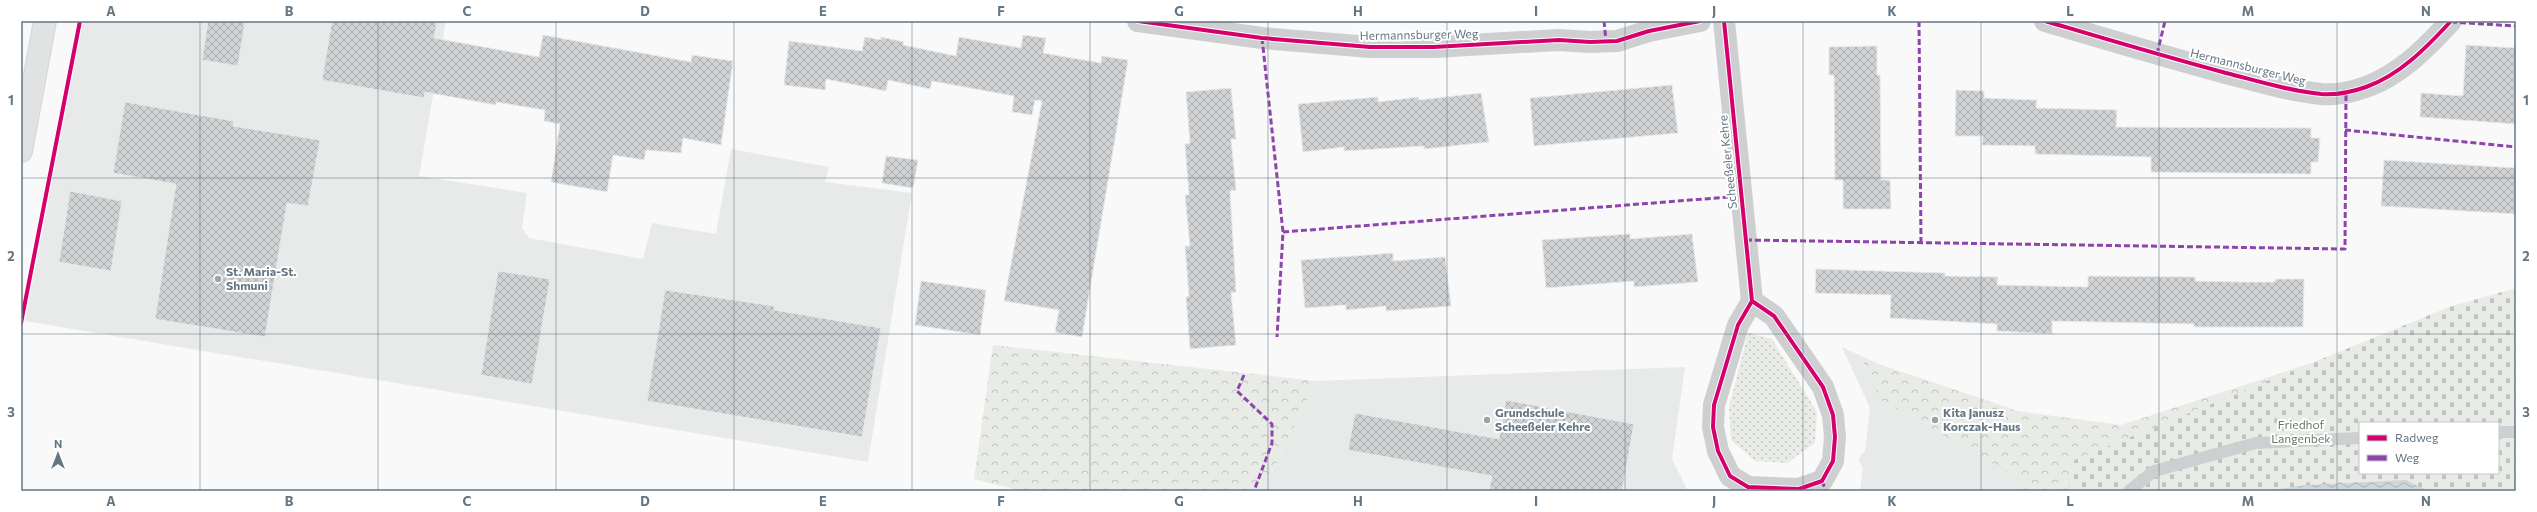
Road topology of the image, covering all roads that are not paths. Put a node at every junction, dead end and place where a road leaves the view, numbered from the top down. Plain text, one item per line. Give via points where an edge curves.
1 (45, 21) edge
2 (1700, 21) edge
3 (1724, 21) edge
4 (2045, 21) edge
5 (2451, 21) edge
6 (1149, 22) edge
7 (21, 151) edge
8 (1752, 301) junction
9 (2499, 432) edge
10 (2516, 432) edge
11 (2359, 438) edge
12 (2129, 491) edge

1 - 7 main road
2 - 6 street, Hermannsburger Weg via 1649,31 1617,41 1559,40 1434,47 1378,47 1269,39
3 - 8 street, Scheeßeler Kehre
4 - 5 street, Hermannsburger Weg via 2238,76 2322,94 2352,91 2387,78 2402,68
8 - 8 street via 1738,325 1714,405 1713,427 1718,451 1730,476 1748,487 1799,489 1822,481 1833,461 1833,415 1823,387 1774,316
9 - 10 lane
11 - 12 lane via 2256,443 2154,471

